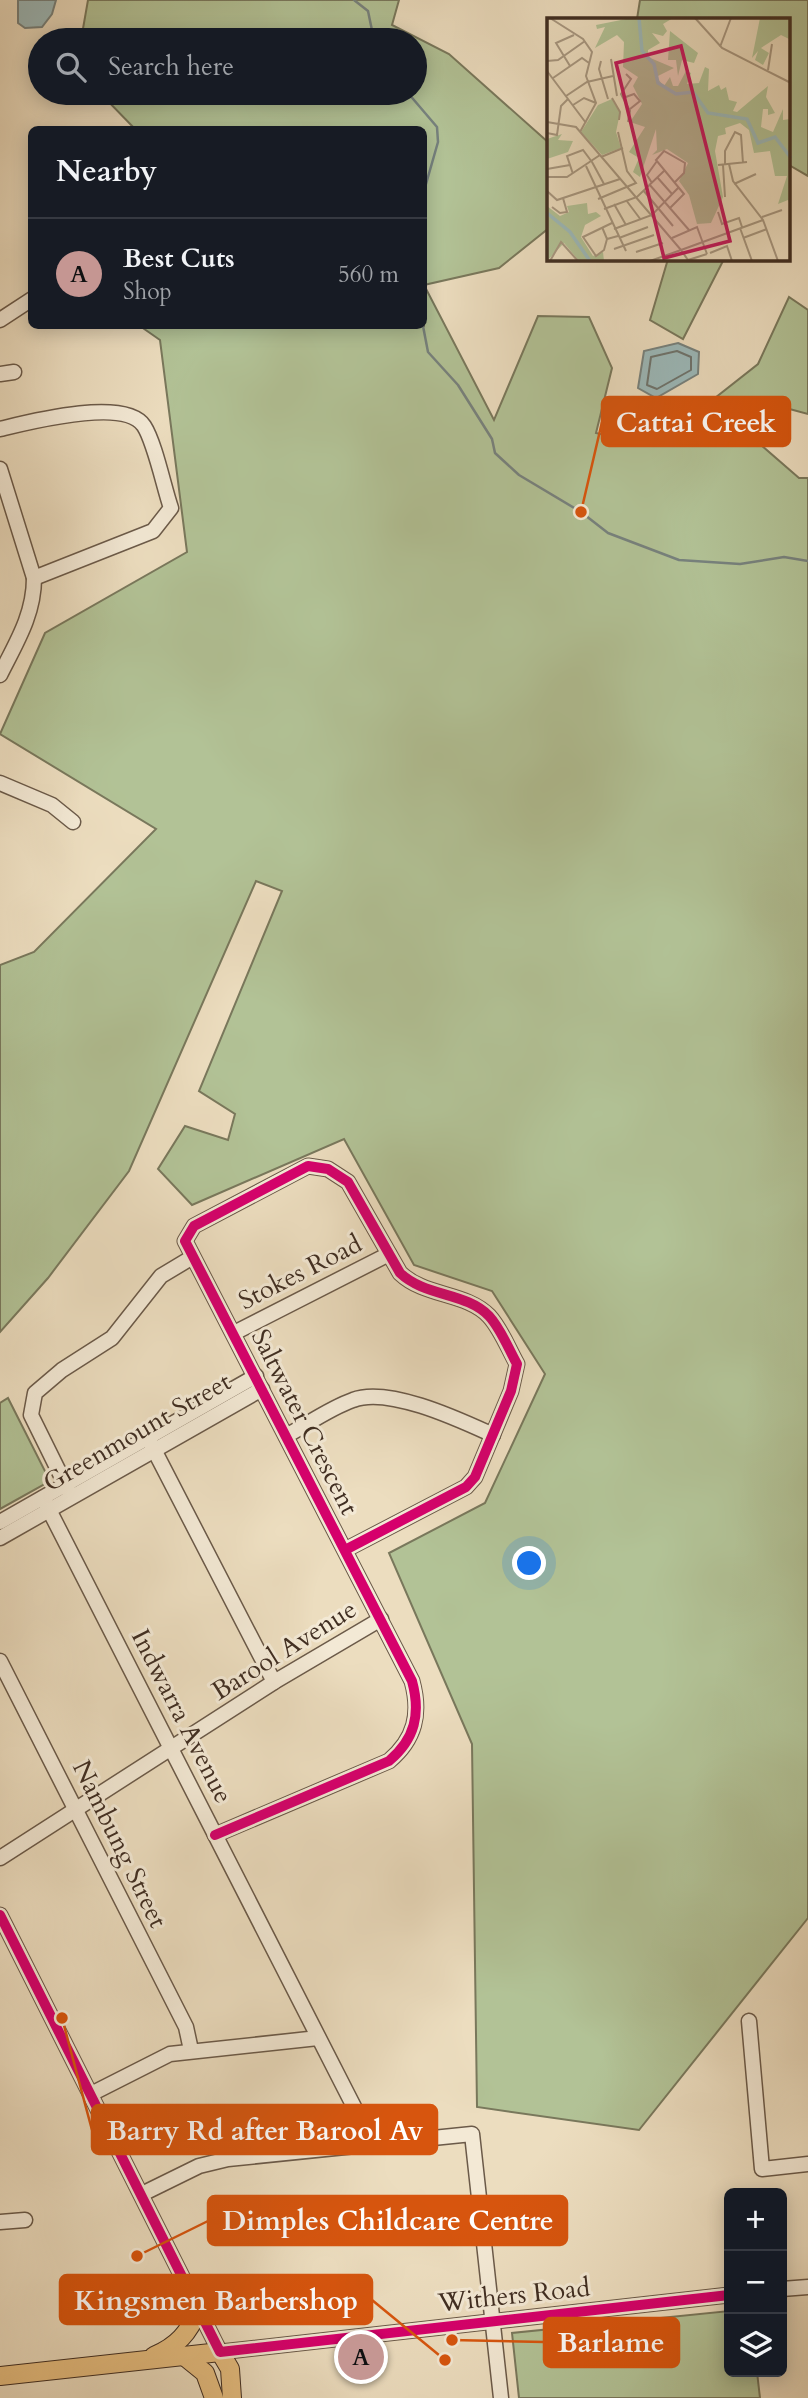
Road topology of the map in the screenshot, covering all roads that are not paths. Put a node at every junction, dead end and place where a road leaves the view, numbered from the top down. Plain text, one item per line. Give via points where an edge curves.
1 (28, 302) edge
2 (0, 320) edge
3 (0, 429) edge
4 (0, 470) edge
5 (34, 579) junction
6 (0, 675) edge
7 (0, 783) edge
8 (73, 822) dead end
9 (389, 1254) junction
10 (191, 1258) junction
11 (234, 1333) junction
12 (259, 1382) junction
13 (493, 1435) junction
14 (286, 1436) junction
15 (150, 1442) junction
16 (68, 1490) junction
17 (46, 1504) junction
18 (0, 1522) edge
19 (0, 1538) edge
20 (345, 1550) junction
21 (381, 1619) junction
22 (0, 1661) edge
23 (274, 1682) junction
24 (171, 1750) junction
25 (76, 1808) junction
26 (215, 1835) junction
27 (0, 1858) edge
28 (0, 1915) edge
29 (749, 2021) dead end
30 (318, 2038) junction
31 (191, 2050) junction
32 (91, 2094) junction
33 (373, 2144) junction
34 (808, 2164) edge
35 (142, 2194) junction
36 (2, 2217) edge
37 (25, 2220) dead end
38 (808, 2287) edge
39 (787, 2289) edge
40 (724, 2296) edge
41 (198, 2310) junction
42 (491, 2320) junction
43 (220, 2351) junction
44 (184, 2356) junction
45 (141, 2361) junction
46 (0, 2376) edge
47 (215, 2398) edge
48 (223, 2398) edge
49 (232, 2398) edge
50 (501, 2398) edge

1 - 2 street
3 - 5 street via 59,415 127,414 144,426 171,508 153,531
4 - 5 street
5 - 6 street via 31,610
7 - 8 street via 52,805
9 - 10 street, Saltwater Crescent via 348,1182 328,1169 308,1166 194,1226 186,1235
9 - 11 street, Stokes Road
9 - 13 street via 411,1284 474,1304 495,1323 517,1364 516,1378
10 - 11 street, Saltwater Crescent
10 - 16 street via 156,1281 112,1338 35,1393 31,1415
11 - 12 street, Saltwater Crescent
12 - 14 street, Saltwater Crescent
12 - 15 street, Greenmount Street
13 - 14 street via 392,1398 371,1395
13 - 20 street via 466,1487
14 - 20 street, Saltwater Crescent
15 - 16 street, Greenmount Street
15 - 23 street
16 - 17 street, Greenmount Street
17 - 18 street, Greenmount Street
17 - 19 street, Greenmount Street
17 - 24 street, Indwarra Avenue
20 - 21 street, Saltwater Crescent
21 - 23 street, Barool Avenue
21 - 26 street, Saltwater Crescent via 417,1699 417,1720 406,1745 389,1762
22 - 25 street, Nambung Street
23 - 24 street, Barool Avenue
24 - 25 street, Barool Avenue
24 - 26 street, Indwarra Avenue
25 - 27 street, Barool Avenue
25 - 31 street, Nambung Street via 186,2027
26 - 30 street, Indwarra Avenue
28 - 32 street
29 - 34 street via 762,2169
30 - 31 street
30 - 33 street, Indwarra Avenue
31 - 32 street via 162,2057
32 - 35 street
33 - 35 street via 213,2162
33 - 42 street via 472,2134
35 - 41 street
36 - 37 street
38 - 39 street
40 - 42 street, Withers Road
41 - 43 street
41 - 45 main road via 193,2325 177,2344
42 - 43 street, Withers Road
42 - 50 street
43 - 44 main road, Withers Road
43 - 48 main road
43 - 49 main road via 230,2369
44 - 45 main road, Withers Road
44 - 47 main road via 205,2373
45 - 46 main road, Withers Road

